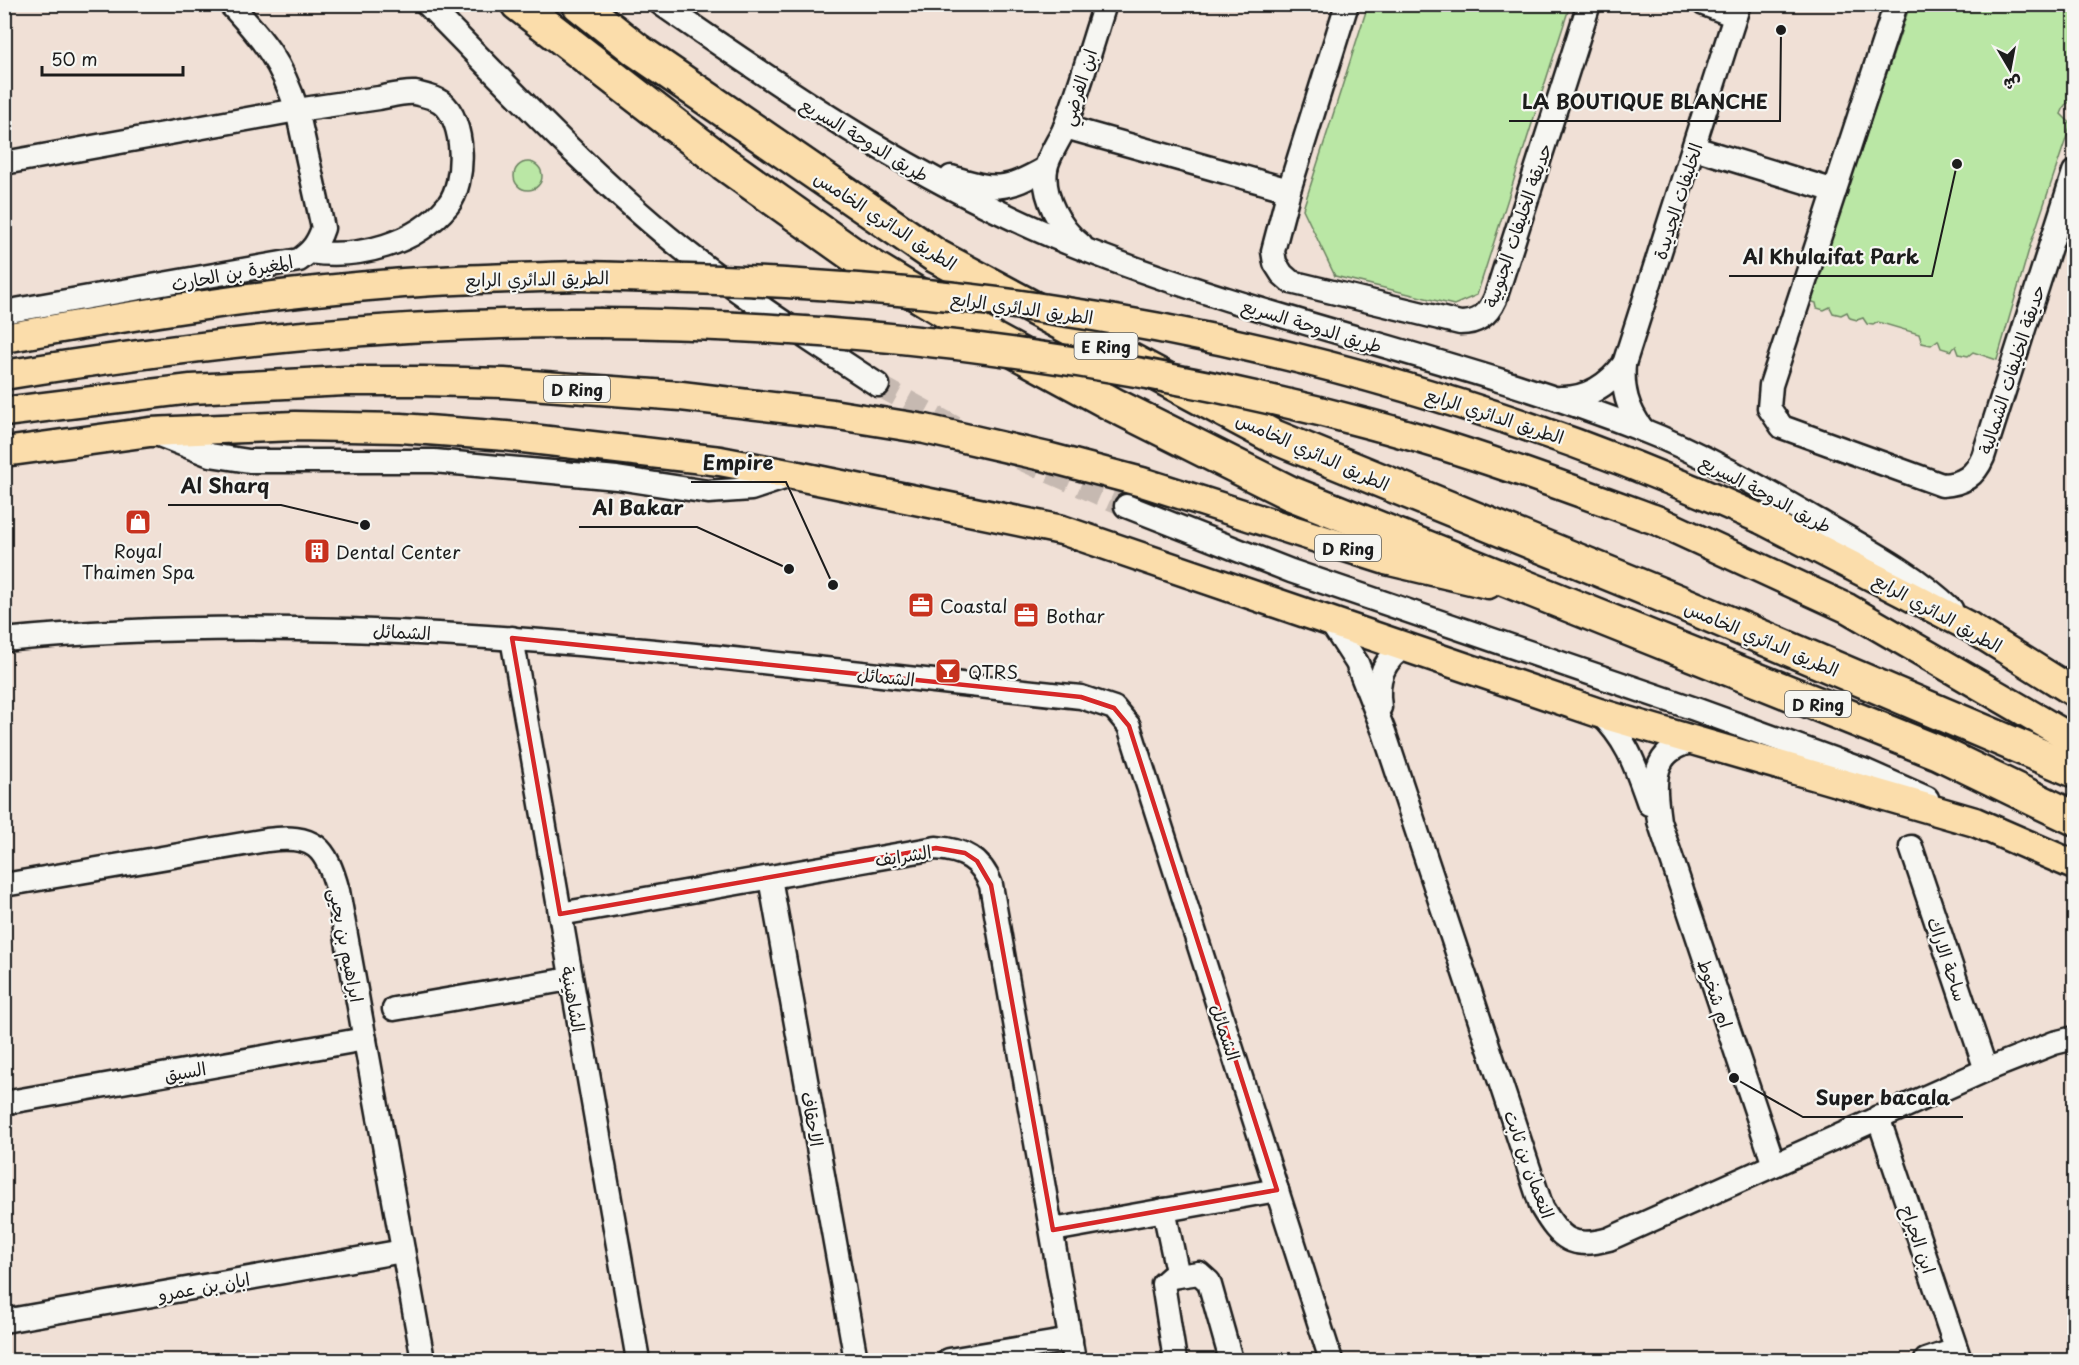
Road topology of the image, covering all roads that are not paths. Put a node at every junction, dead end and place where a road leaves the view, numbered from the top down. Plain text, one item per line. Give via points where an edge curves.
1 (230, 4) edge
2 (427, 4) edge
3 (518, 4) edge
4 (579, 4) edge
5 (661, 4) edge
6 (1105, 4) edge
7 (1347, 4) edge
8 (1589, 4) edge
9 (1704, 4) edge
10 (1896, 4) edge
11 (1737, 10) edge
12 (297, 110) junction
13 (1065, 127) junction
14 (1694, 148) junction
15 (900, 162) junction
16 (4, 163) edge
17 (1046, 168) junction
18 (2074, 172) edge
19 (1289, 190) junction
20 (1834, 191) junction
21 (310, 252) junction
22 (1089, 252) junction
23 (4, 312) edge
24 (4, 338) edge
25 (1624, 363) junction
26 (4, 375) edge
27 (878, 386) tunnel mouth
28 (1553, 398) junction
29 (4, 412) edge
30 (1643, 430) junction
31 (4, 452) edge
32 (1126, 506) tunnel mouth
33 (1557, 601) junction
34 (1331, 623) junction
35 (1970, 627) junction
36 (512, 638) junction
37 (4, 639) edge
38 (1407, 646) junction
39 (2074, 692) edge
40 (1599, 713) junction
41 (1384, 732) junction
42 (2074, 740) edge
43 (1696, 741) junction
44 (2074, 770) edge
45 (2074, 818) edge
46 (1659, 821) junction
47 (1975, 822) junction
48 (1911, 847) dead end
49 (2074, 866) edge
50 (770, 878) junction
51 (4, 885) edge
52 (560, 914) junction
53 (570, 979) junction
54 (394, 1009) dead end
55 (2074, 1038) edge
56 (365, 1039) junction
57 (1986, 1070) junction
58 (4, 1103) edge
59 (1878, 1118) junction
60 (1774, 1165) junction
61 (1277, 1190) junction
62 (1164, 1210) junction
63 (1053, 1230) junction
64 (403, 1251) junction
65 (1178, 1276) junction
66 (4, 1321) edge
67 (1073, 1350) edge
68 (1958, 1355) edge
69 (423, 1360) edge
70 (638, 1360) edge
71 (856, 1360) edge
72 (949, 1360) edge
73 (1175, 1360) edge
74 (1231, 1360) edge
75 (1331, 1360) edge
76 (1926, 1360) edge

1 - 12 street, المغيرة بن الحارث via 278,62
2 - 27 street via 550,127 694,258
3 - 33 highway, E Ring via 734,171 859,259 983,334 1290,493
4 - 44 highway, الطريق الدائري الخامس / E Ring via 638,51 936,256 1272,436
5 - 15 street, طريق الدوحة السريع via 807,105
6 - 13 street, ابن الفرضي
7 - 19 street, حديقة الخليفات الجنوبية
8 - 19 street, حديقة الخليفات الجنوبية via 1495,299 1486,315 1478,320 1460,323 1291,282 1275,263 1273,251
9 - 11 street
10 - 20 street, حديقة الخليفات الشمالية
11 - 14 street, الخليفات الجديدة
12 - 16 street
12 - 21 street, المغيرة بن الحارث via 322,214 321,235
12 - 21 street via 412,93 427,96 441,102 452,114 461,155 457,186 450,203 419,231 375,249
13 - 17 street, ابن الفرضي
13 - 19 street
14 - 20 street
14 - 25 street, الخليفات الجديدة
15 - 17 street via 978,186 1003,188
15 - 22 street, طريق الدوحة السريع
17 - 22 street via 1046,184 1056,215 1076,242
18 - 20 street, حديقة الخليفات الشمالية via 1983,457 1968,479 1956,484 1929,482 1793,431 1774,418 1769,408 1771,385
21 - 23 street, المغيرة بن الحارث via 285,263
22 - 28 street, طريق الدوحة السريع via 1287,318
24 - 35 main road, الطريق الدائري الرابع, bridge via 150,312 307,292 404,283 578,276 784,283 1035,307 1236,344 1337,368 1577,442 1761,519
25 - 28 street, الخليفات الجديدة via 1594,391
25 - 30 street, الخليفات الجديدة via 1626,399
26 - 42 main road, bridge via 137,354 346,332 514,322 714,324 822,330 933,341 1085,364 1373,425 1656,520 1847,608
28 - 30 street, طريق الدوحة السريع
29 - 33 main road, D Ring via 191,389 333,381 424,381 681,396 832,414 925,429 1047,457 1142,482 1386,560
30 - 35 street, طريق الدوحة السريع via 1794,506 1908,573
31 - 34 main road via 150,432 327,426 454,431 720,461 1062,530
32 - 47 street via 1291,571 1866,771
33 - 45 highway, D Ring via 1937,752
34 - 38 main road
34 - 41 street, النعمان بن ثابت via 1357,663
35 - 39 main road, الطريق الدائري الرابع
36 - 37 street, الشمائل via 278,627 137,630
36 - 52 street, الشاهينية
36 - 61 street, الشمائل via 1081,697 1114,708 1129,726
38 - 40 main road
38 - 41 street, النعمان بن ثابت via 1388,661 1380,676 1378,695
40 - 43 main road
40 - 46 street, ام شخوط via 1631,752 1649,805
41 - 60 street, النعمان بن ثابت via 1542,1208 1553,1227 1586,1245 1609,1239
43 - 46 street, ام شخوط via 1668,752 1657,769 1654,789
43 - 47 main road
46 - 60 street, ام شخوط
47 - 49 main road
48 - 57 street, ساحة الاراك
50 - 52 street, الشرايف
50 - 63 street, الشرايف via 936,848 965,853 986,872
50 - 71 street, الاحقاف
51 - 56 street, ابراهيم بن يحيى via 267,840 302,838 317,848 331,866
52 - 53 street, الشاهينية
53 - 54 street
53 - 70 street, الشاهينية
55 - 57 street, النعمان بن ثابت
56 - 58 street, السيق
56 - 64 street, ابراهيم بن يحيى
57 - 59 street, النعمان بن ثابت
59 - 60 street, النعمان بن ثابت
59 - 68 street, ابن الجراح
61 - 62 street
61 - 75 street, الشمائل
62 - 63 street
62 - 65 street
63 - 67 street, الشرايف
64 - 66 street, ابان بن عمرو
64 - 69 street, ابراهيم بن يحيى
65 - 73 street via 1168,1278 1163,1287
65 - 74 street via 1199,1273 1207,1279
67 - 72 street, الشرايف
68 - 76 street

